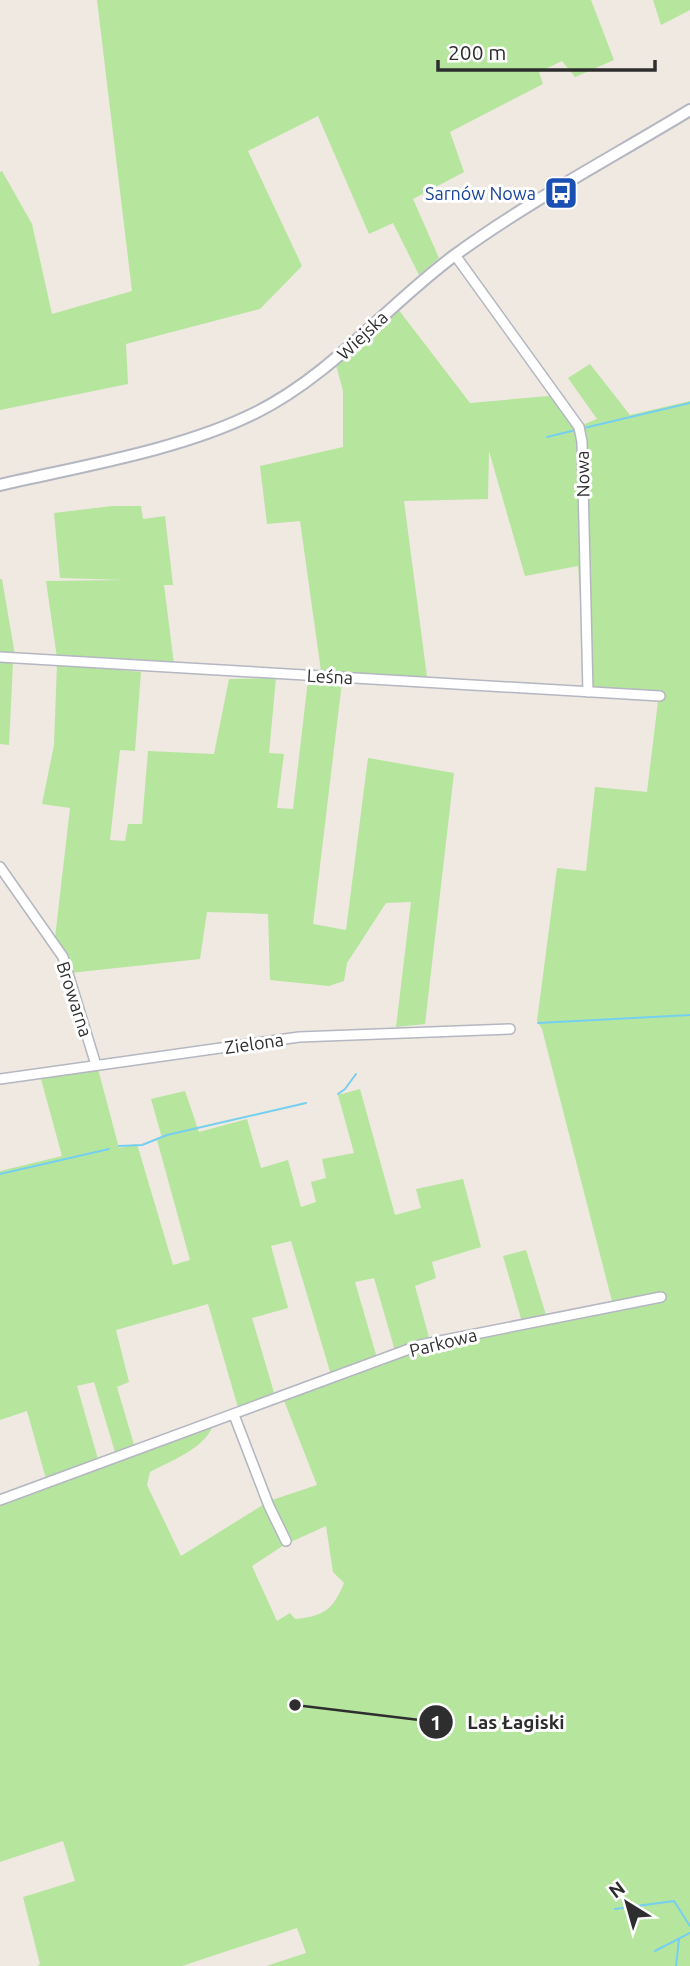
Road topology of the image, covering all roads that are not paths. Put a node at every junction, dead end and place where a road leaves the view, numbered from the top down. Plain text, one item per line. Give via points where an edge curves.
1 (690, 110) edge
2 (455, 255) junction
3 (0, 485) edge
4 (0, 657) edge
5 (587, 692) junction
6 (660, 696) dead end
7 (0, 867) edge
8 (510, 1028) dead end
9 (96, 1065) junction
10 (0, 1079) edge
11 (661, 1297) dead end
12 (234, 1415) junction
13 (0, 1500) edge
14 (286, 1541) dead end

1 - 2 street, Wiejska
2 - 3 street, Wiejska via 316,376 257,412 207,433
2 - 5 street, Nowa via 579,427
4 - 5 street, Leśna
5 - 6 street, Leśna
7 - 9 street, Browarna via 63,957
8 - 9 street, Zielona via 299,1037
9 - 10 street, Zielona
11 - 12 street, Parkowa via 420,1345
12 - 13 street, Parkowa
12 - 14 street

